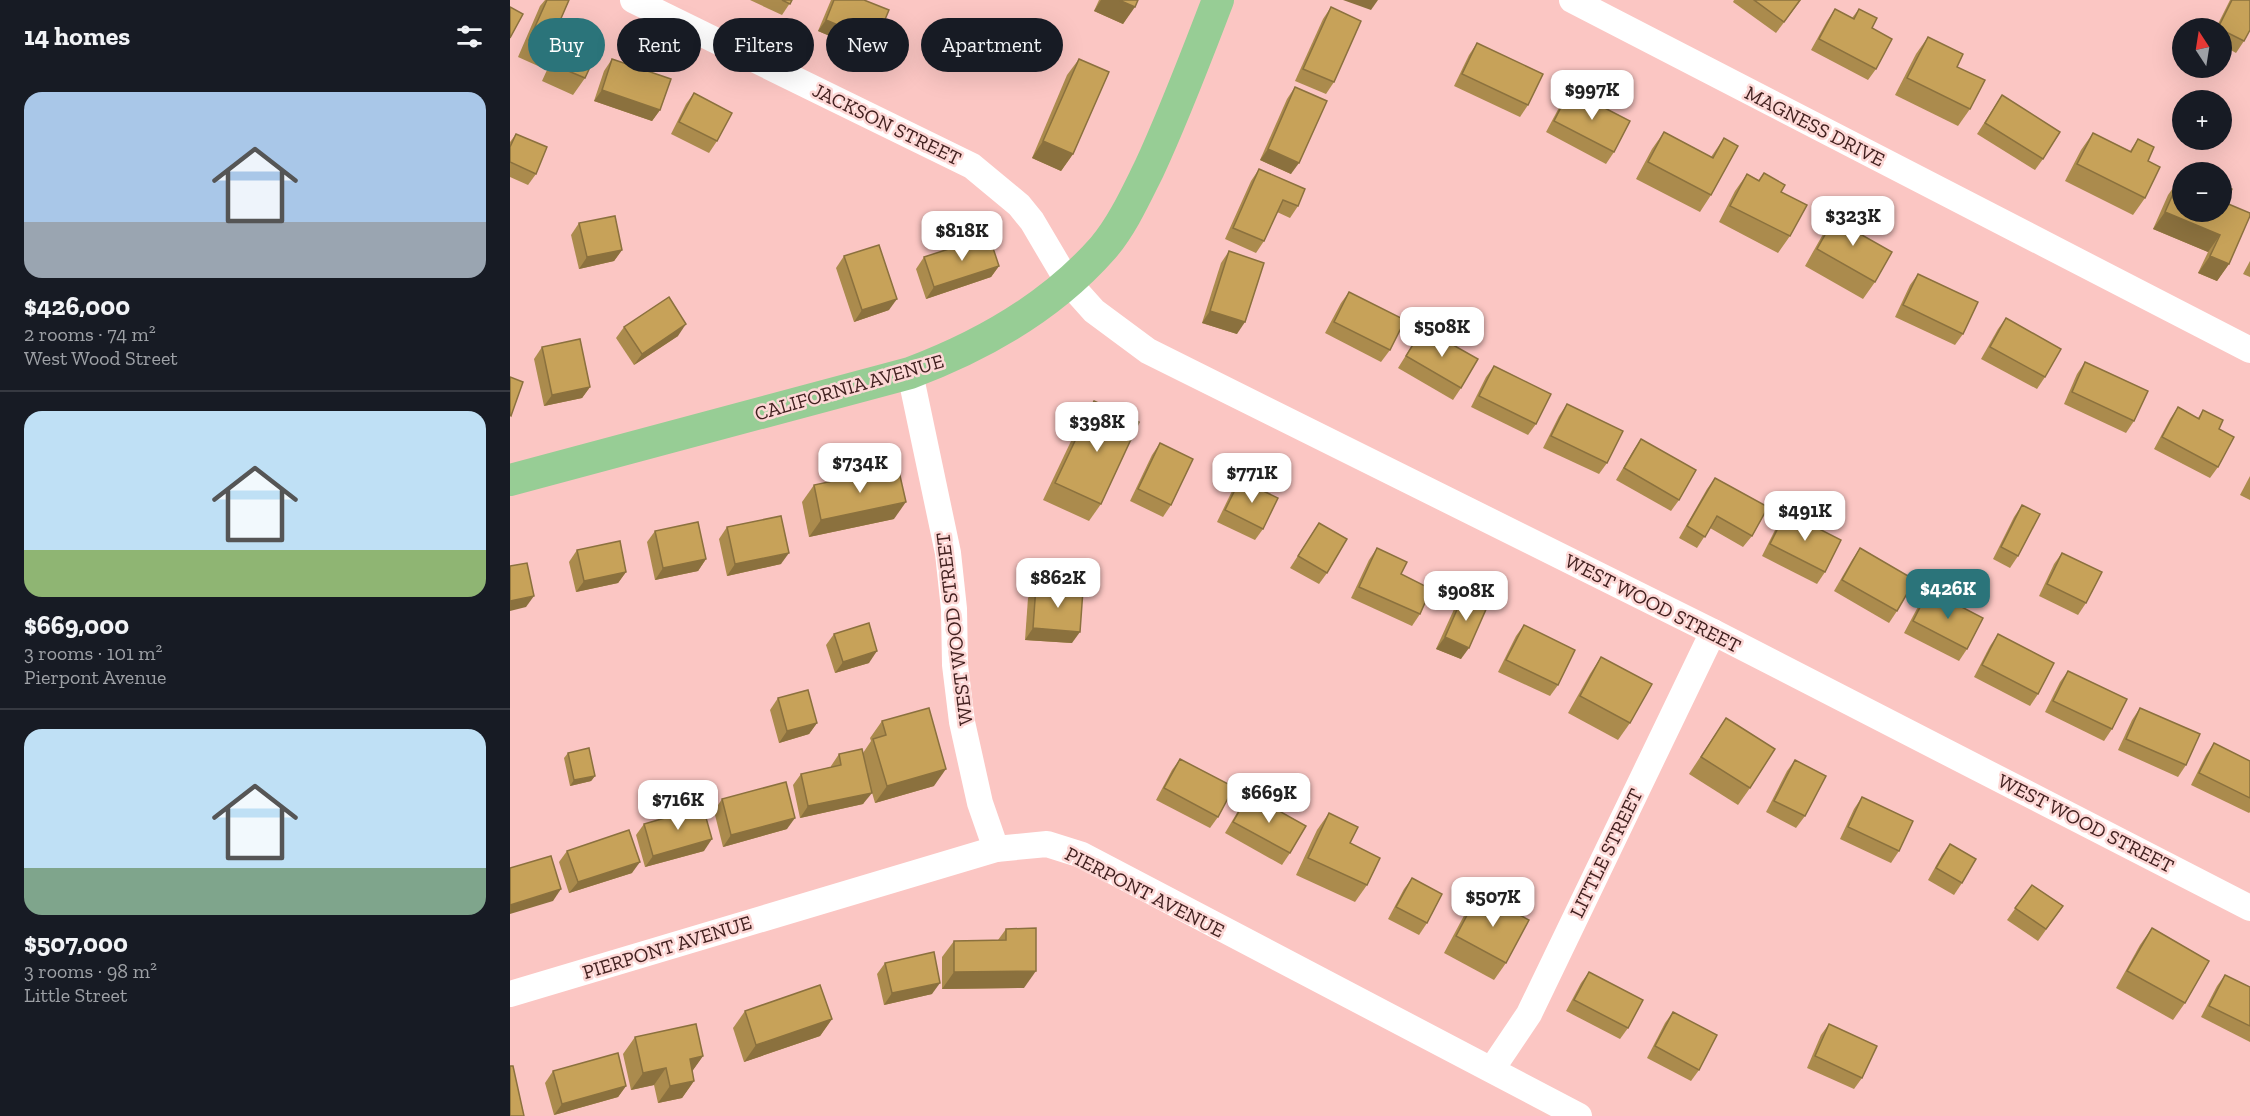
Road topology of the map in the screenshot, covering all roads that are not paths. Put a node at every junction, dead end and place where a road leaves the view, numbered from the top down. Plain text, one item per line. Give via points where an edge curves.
1 (633, 0) edge
2 (1218, 0) edge
3 (1572, 0) edge
4 (1068, 282) junction
5 (2250, 350) edge
6 (910, 373) junction
7 (510, 480) edge
8 (1713, 632) junction
9 (996, 849) junction
10 (2250, 908) edge
11 (510, 994) edge
12 (1492, 1070) junction
13 (1578, 1116) edge

1 - 4 street, JACKSON STREET via 972,166 1019,205
2 - 4 main road, CALIFORNIA AVENUE via 1177,108 1135,197 1104,246
3 - 5 street, MAGNESS DRIVE
4 - 6 main road, CALIFORNIA AVENUE via 989,338
4 - 8 street, WEST WOOD STREET via 1094,311 1148,351
6 - 7 main road, CALIFORNIA AVENUE
6 - 9 street, WEST WOOD STREET via 948,553 962,722 980,802
8 - 10 street, WEST WOOD STREET
8 - 12 street, LITTLE STREET via 1529,1014
9 - 11 street, PIERPONT AVENUE
9 - 12 street, PIERPONT AVENUE via 1047,844 1082,855
12 - 13 street, PIERPONT AVENUE

